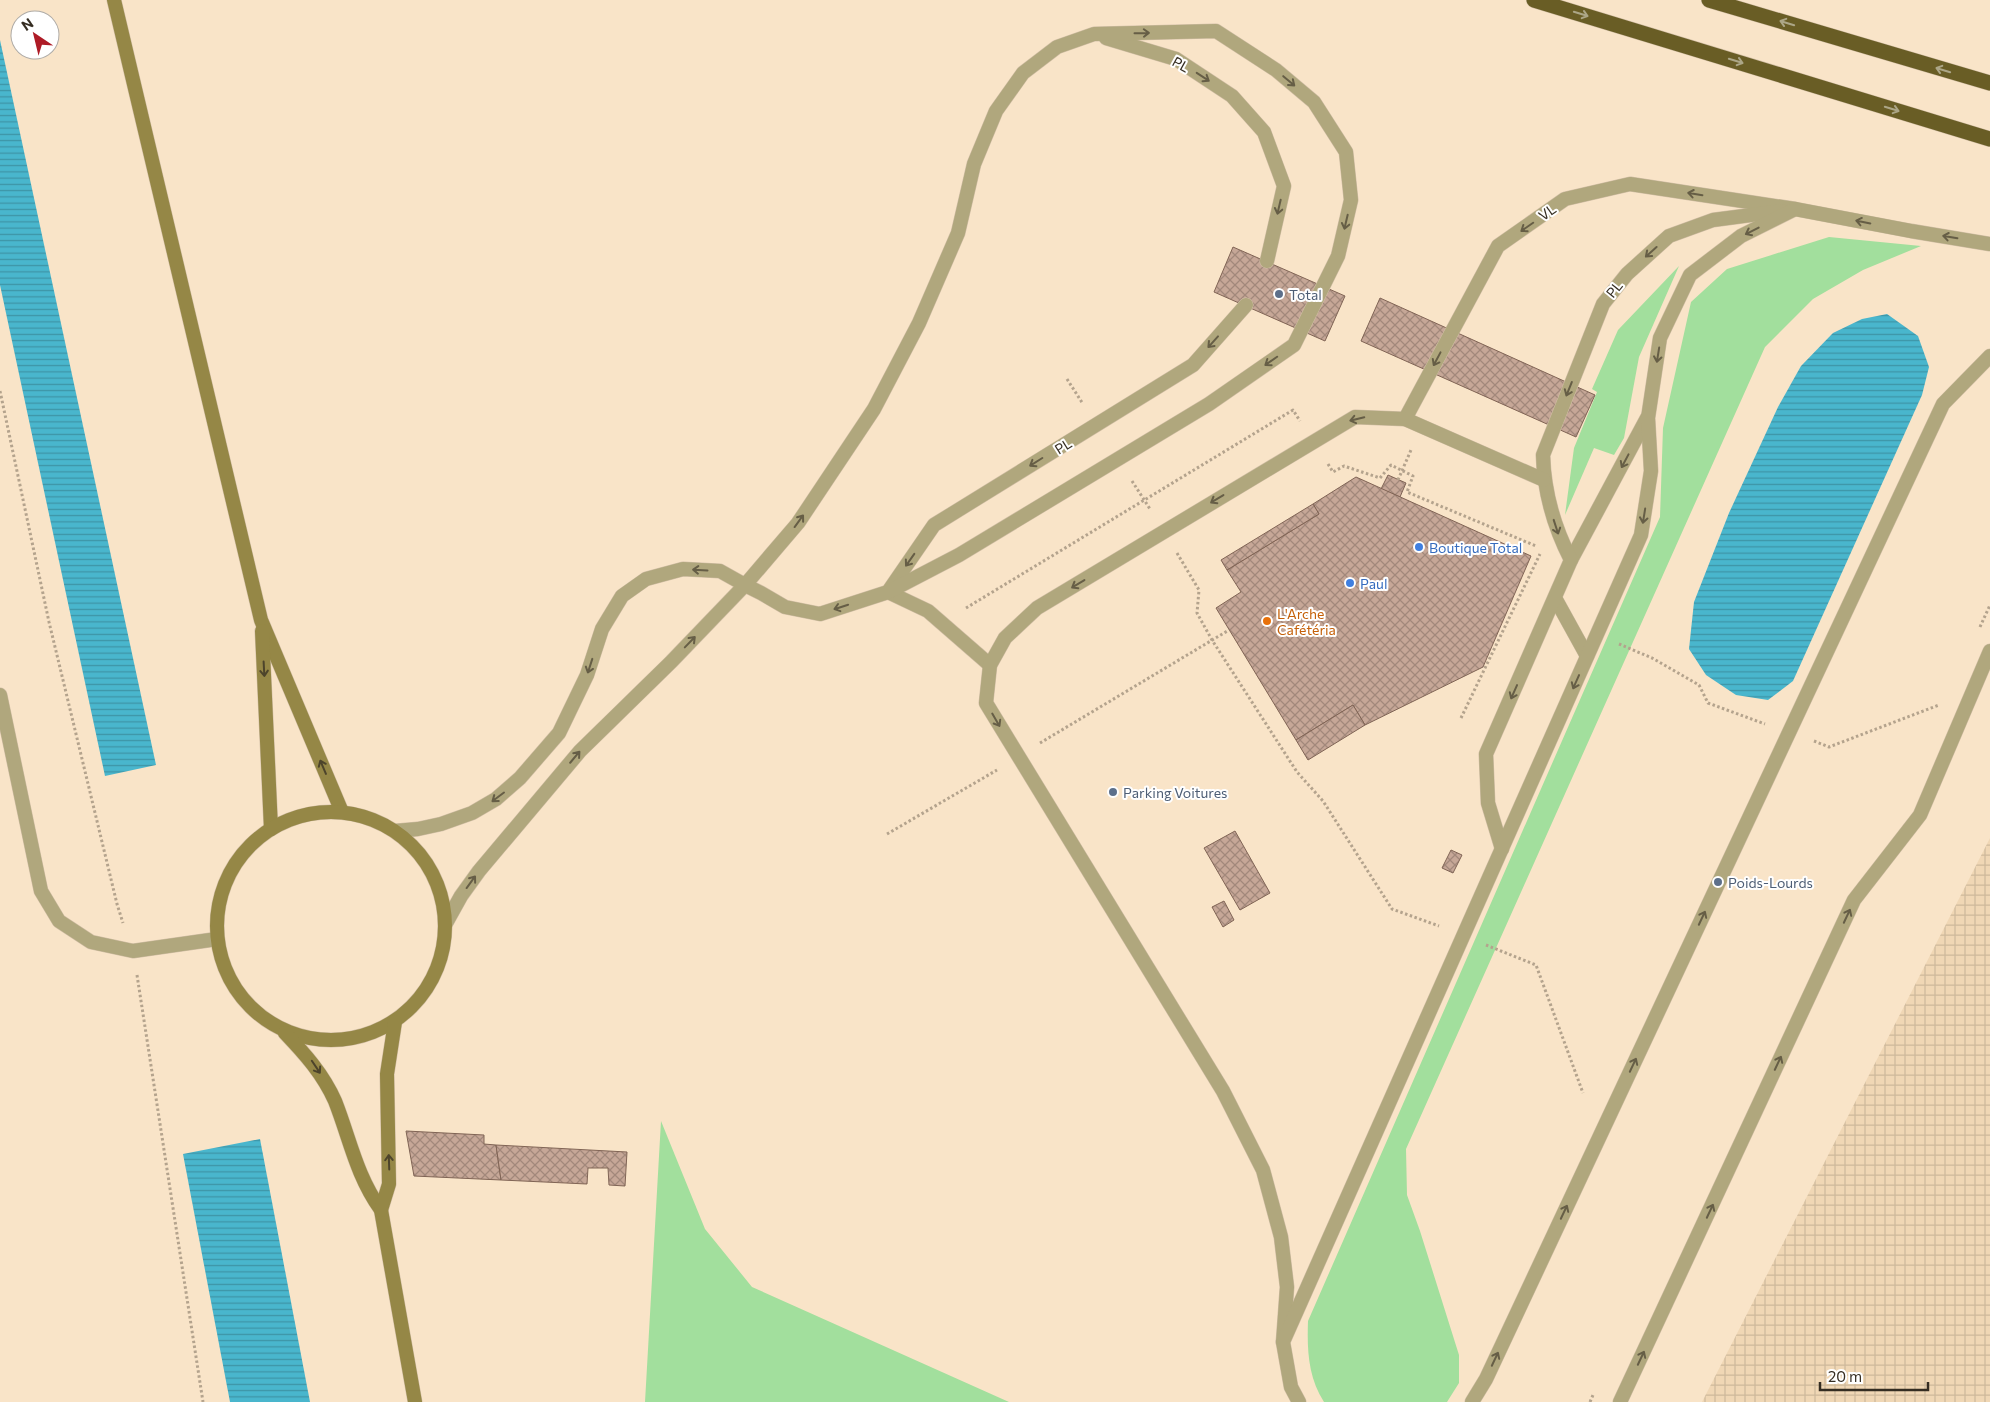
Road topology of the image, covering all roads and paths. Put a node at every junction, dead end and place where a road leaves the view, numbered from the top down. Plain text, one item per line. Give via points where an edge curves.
1 (114, 0) edge
2 (1534, 0) edge
3 (1708, 0) edge
4 (1094, 34) junction
5 (1990, 84) edge
6 (1990, 138) edge
7 (1796, 209) junction
8 (1990, 244) edge
9 (1267, 261) dead end
10 (1246, 305) dead end
11 (1990, 356) edge
12 (1067, 379) dead end
13 (0, 391) edge
14 (1648, 418) junction
15 (1405, 419) junction
16 (1096, 425) junction
17 (1421, 426) junction
18 (1314, 440) junction
19 (1118, 459) junction
20 (1402, 470) junction
21 (1398, 480) dead end
22 (1544, 480) junction
23 (1144, 500) junction
24 (1164, 532) junction
25 (1571, 560) junction
26 (745, 585) junction
27 (888, 592) junction
28 (1555, 598) junction
29 (966, 608) dead end
30 (261, 620) junction
31 (1229, 630) dead end
32 (1212, 640) junction
33 (1615, 643) dead end
34 (1990, 651) edge
35 (1587, 656) junction
36 (990, 665) junction
37 (0, 695) edge
38 (1946, 702) dead end
39 (1789, 732) junction
40 (1018, 757) junction
41 (342, 812) junction
42 (271, 829) junction
43 (395, 831) junction
44 (888, 834) dead end
45 (1502, 849) junction
46 (446, 923) junction
47 (1464, 934) junction
48 (217, 939) junction
49 (133, 951) junction
50 (396, 1022) junction
51 (284, 1031) junction
52 (1583, 1092) dead end
53 (381, 1210) junction
54 (1283, 1342) junction
55 (203, 1402) edge
56 (415, 1402) edge
57 (1299, 1402) edge
58 (1472, 1402) edge
59 (1620, 1402) edge

1 - 30 main road
2 -> 6 highway
5 -> 3 highway
4 -> 9 street, PL via 1176,59 1232,96 1264,132 1284,186
4 -> 19 street via 1216,31 1276,70 1314,102 1346,152 1351,200 1338,256 1294,345 1209,404
26 -> 4 street via 798,523 874,409 919,323 958,233 974,164 996,111 1023,74 1057,47
8 -> 7 street, VL
7 -> 14 street via 1741,236 1690,275 1660,338
7 -> 15 street, VL via 1630,184 1565,199 1498,246
7 -> 22 street, PL via 1713,220 1669,236 1627,274 1603,304 1543,455
10 -> 16 street, PL via 1193,364
11 - 39 street via 1943,404
12 - 16 path
13 - 49 path via 51,632 117,904
14 -> 25 street
14 -> 35 street via 1651,471 1640,536
15 - 17 street
15 -> 18 street via 1355,417
16 -> 27 street, PL via 934,526
17 - 20 path
17 - 22 street
18 - 20 path via 1333,472 1344,466 1380,478 1391,465
18 - 23 path via 1294,410
18 -> 24 street
19 - 23 path
19 - 27 street via 959,555
20 - 21 path
20 - 25 path via 1413,476 1407,492
22 -> 25 street, PL via 1557,532
23 - 24 path
23 - 29 path
24 - 32 path via 1199,590 1197,613
24 -> 36 street via 1038,608 1005,638
25 - 28 street
27 -> 26 street via 820,614 785,607
26 -> 43 street via 720,571 683,569 646,579 622,596 602,629 587,675 559,733 520,778 496,799 472,813 441,824
46 -> 26 street via 479,871 580,751
27 - 36 street via 928,611
28 - 35 street
28 -> 45 street via 1486,754 1488,803
41 -> 30 main road
30 -> 42 main road
31 - 32 path
32 - 40 path
32 - 47 path via 1297,772 1323,801 1392,909
33 - 39 path via 1652,658 1699,685 1708,703
59 -> 34 street via 1854,900 1920,815
35 -> 45 street
36 -> 40 street via 986,703
37 - 49 street via 41,891 59,920 91,942
38 - 39 path via 1829,747
58 -> 39 street via 1486,1379
40 - 44 path
40 - 54 street via 1223,1091 1263,1170 1281,1236 1287,1287
41 - 42 main road via 305,815
41 - 43 main road via 369,818
42 - 48 main road via 246,849 228,876 218,906
43 - 46 main road via 416,848 432,871 442,896
45 - 47 street
46 - 50 main road via 443,952 433,979 417,1002
47 - 52 path via 1536,965
47 - 54 street
48 - 49 street
48 - 51 main road via 228,977 251,1009
49 - 55 path
50 - 51 main road via 369,1035 341,1041 311,1040
53 -> 50 main road via 389,1184 387,1074
51 -> 53 main road via 316,1065 334,1100 366,1189
53 - 56 main road
54 - 57 street via 1291,1387

